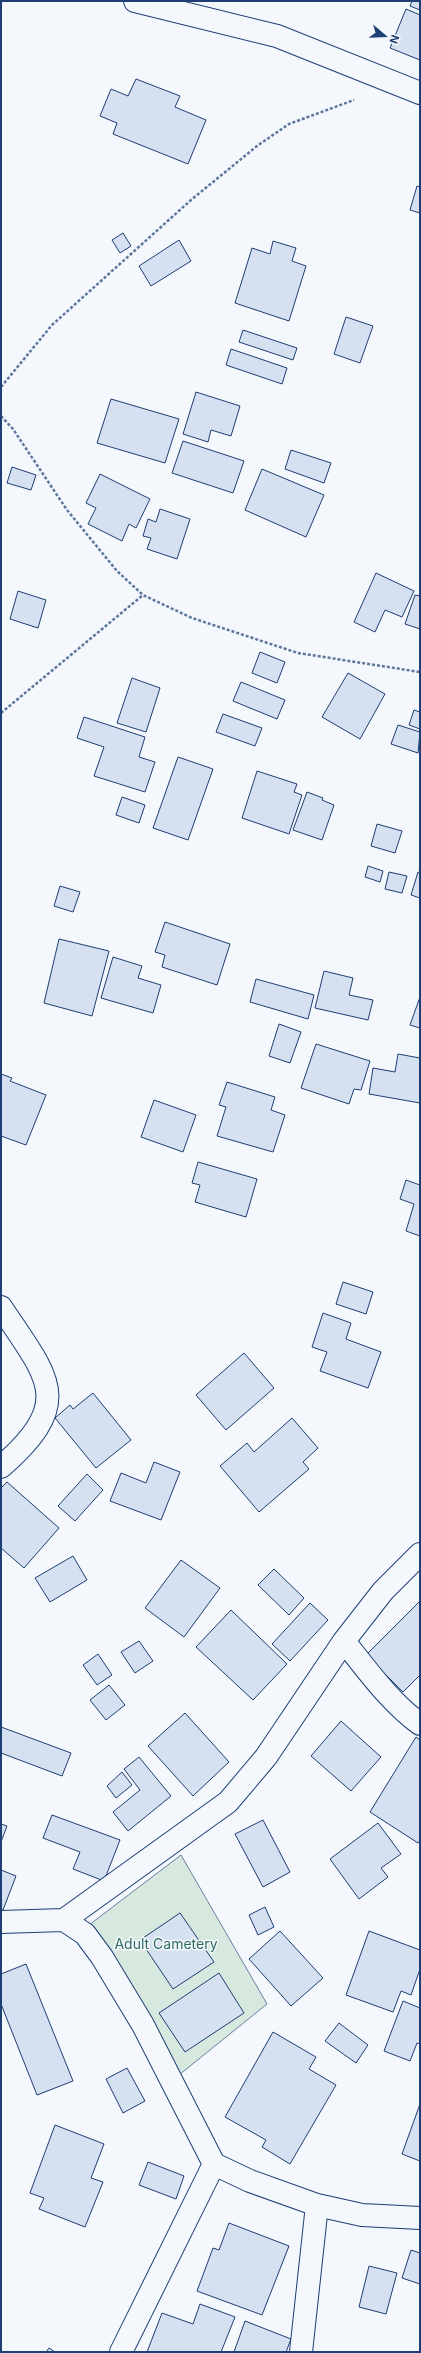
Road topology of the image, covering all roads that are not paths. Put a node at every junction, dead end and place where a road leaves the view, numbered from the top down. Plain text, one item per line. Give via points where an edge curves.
1 (135, 1) edge
2 (420, 92) edge
3 (1, 1307) edge
4 (1, 1467) edge
5 (420, 1554) edge
6 (344, 1641) junction
7 (420, 1724) edge
8 (64, 1920) junction
9 (1, 1922) edge
10 (214, 2164) junction
11 (316, 2205) junction
12 (420, 2218) edge
13 (121, 2352) edge
14 (301, 2352) edge

1 - 2 street via 277,36
3 - 4 street via 42,1368 49,1392 48,1409 31,1437
5 - 6 street via 383,1591
6 - 7 street via 397,1703
6 - 8 street via 266,1757 228,1802
8 - 9 street
8 - 10 street via 85,1934 102,1957 143,2025
10 - 11 street via 250,2181
10 - 13 street
11 - 12 street via 362,2215
11 - 14 street

